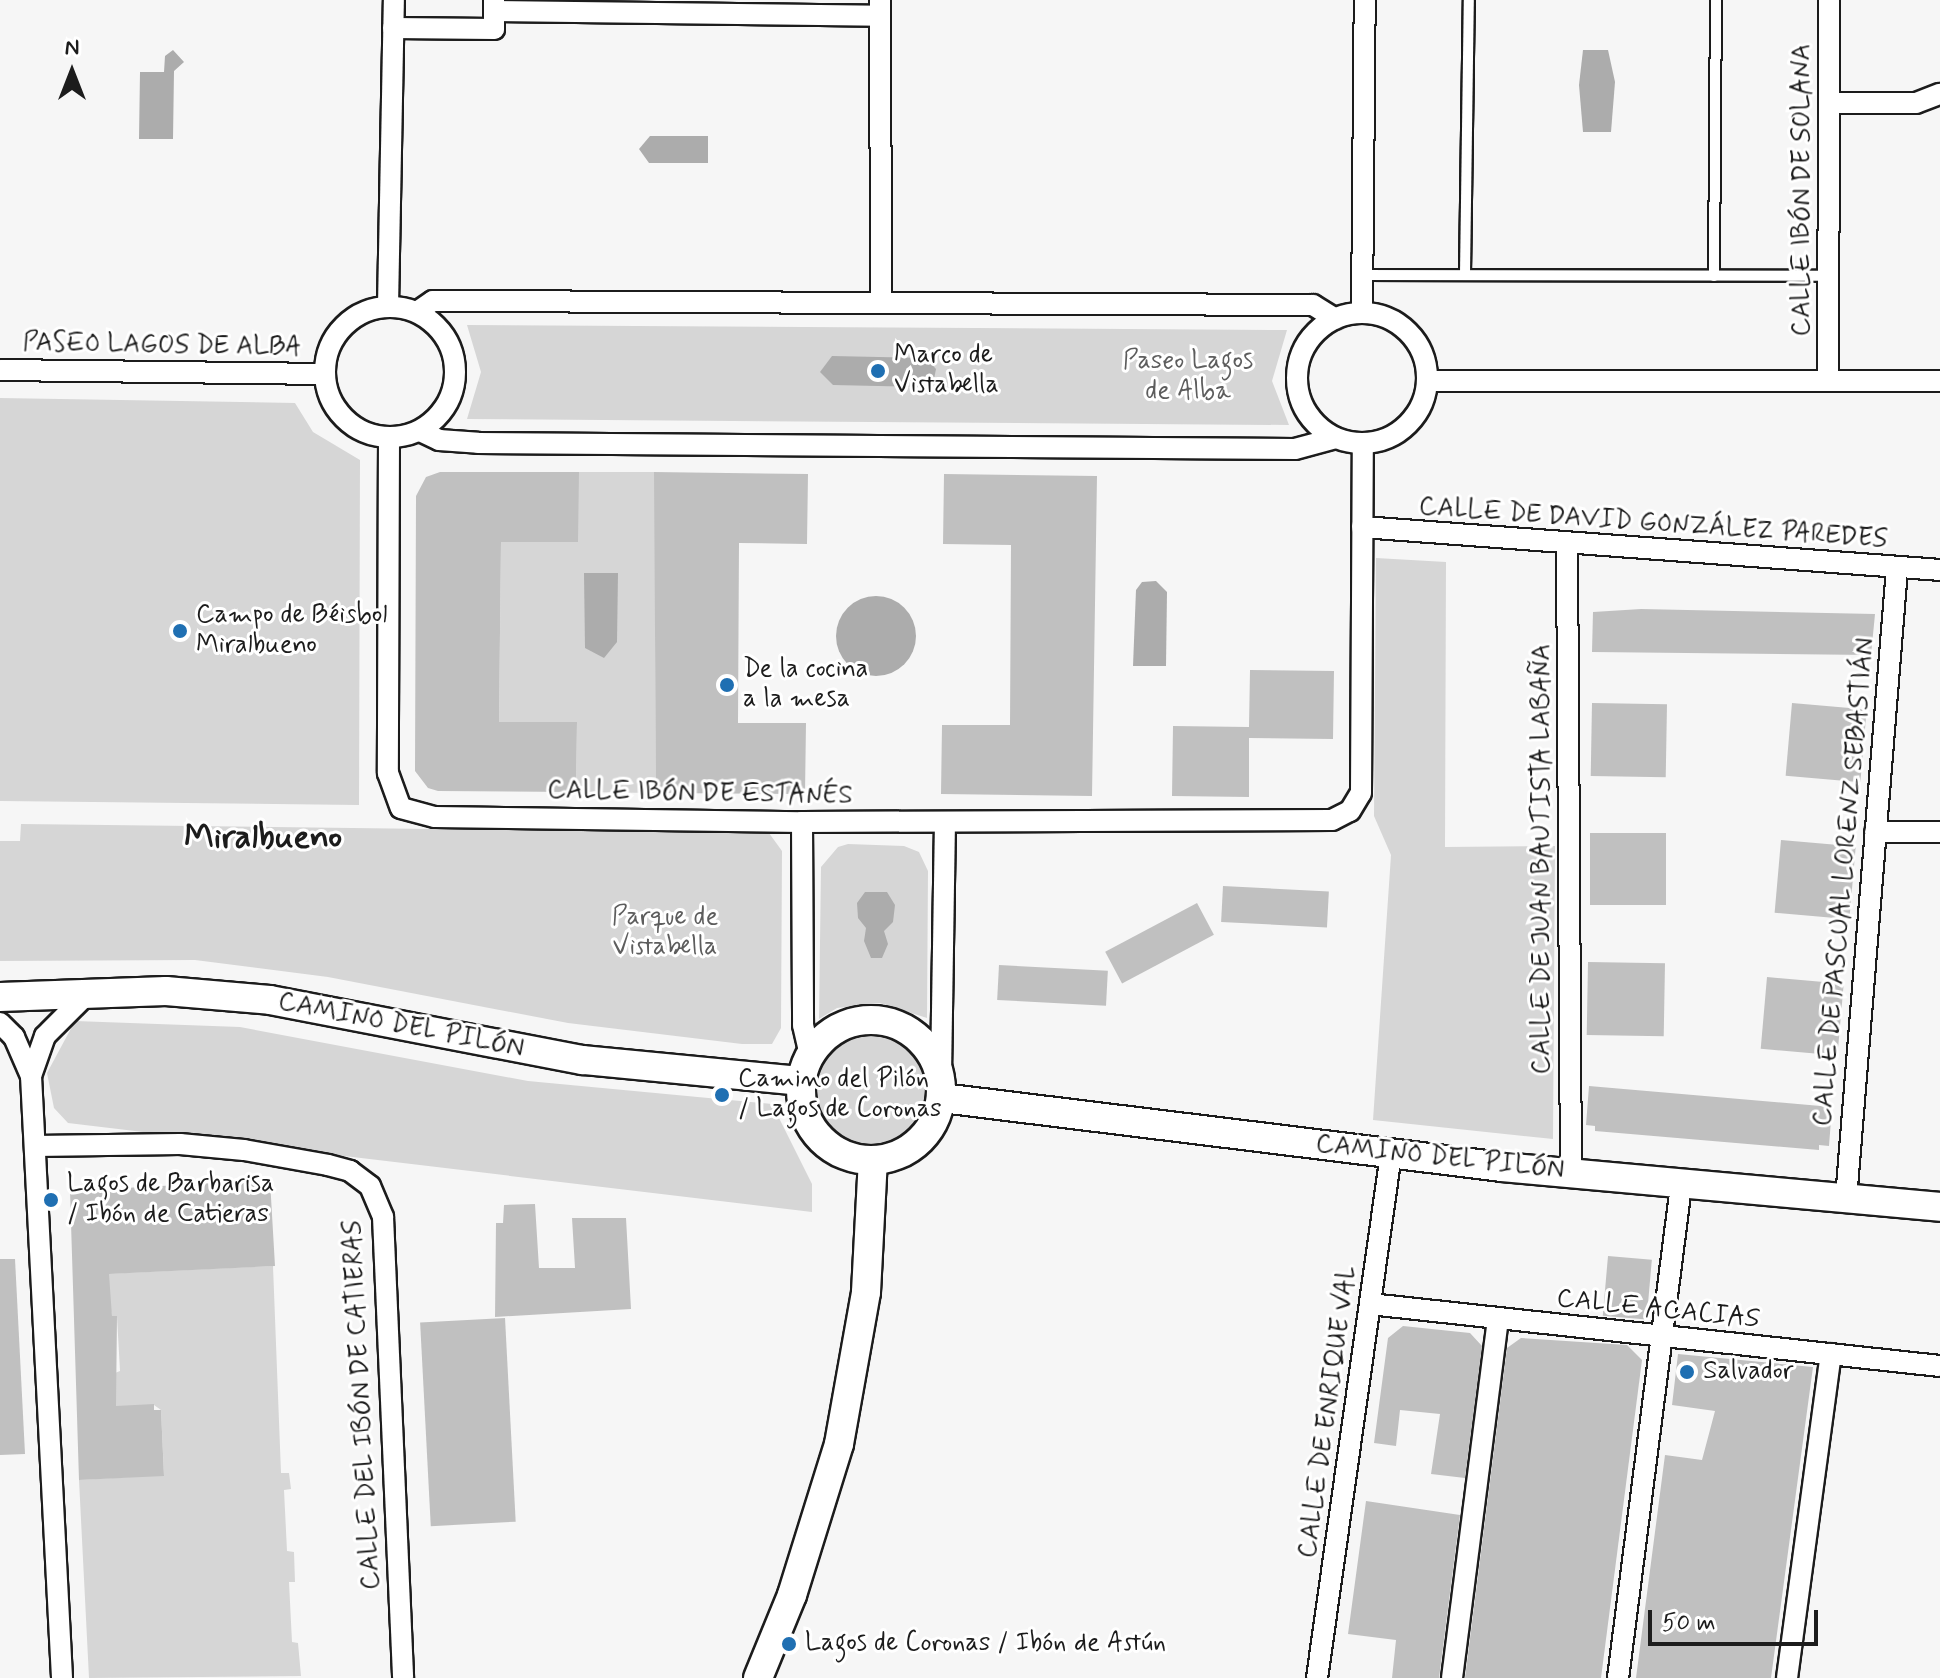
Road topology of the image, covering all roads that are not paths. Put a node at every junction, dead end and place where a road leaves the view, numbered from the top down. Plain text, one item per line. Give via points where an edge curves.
1 (394, 0) edge
2 (1365, 0) edge
3 (1469, 0) edge
4 (1716, 0) edge
5 (1829, 0) edge
6 (494, 5) edge
7 (880, 8) edge
8 (393, 28) junction
9 (1940, 94) edge
10 (1829, 103) junction
11 (1465, 273) junction
12 (1363, 275) junction
13 (1714, 276) junction
14 (1829, 276) junction
15 (881, 303) junction
16 (388, 306) junction
17 (417, 312) junction
18 (1362, 313) junction
19 (1335, 319) junction
20 (0, 370) edge
21 (324, 374) junction
22 (1828, 380) junction
23 (1427, 381) junction
24 (1940, 381) edge
25 (420, 431) junction
26 (389, 438) junction
27 (1336, 438) junction
28 (1363, 443) junction
29 (1362, 527) junction
30 (1567, 544) junction
31 (1897, 569) junction
32 (1940, 570) edge
33 (802, 822) junction
34 (945, 822) junction
35 (1875, 832) junction
36 (1940, 832) edge
37 (88, 993) junction
38 (0, 997) edge
39 (0, 1023) edge
40 (805, 1068) junction
41 (31, 1076) junction
42 (941, 1087) junction
43 (35, 1146) junction
44 (1391, 1154) junction
45 (873, 1160) junction
46 (1571, 1172) junction
47 (1681, 1184) junction
48 (1846, 1199) junction
49 (1940, 1207) edge
50 (1370, 1304) junction
51 (1498, 1319) junction
52 (1662, 1338) junction
53 (1831, 1354) junction
54 (1940, 1366) edge
55 (62, 1678) edge
56 (403, 1678) edge
57 (758, 1678) edge
58 (1317, 1678) edge
59 (1452, 1678) edge
60 (1618, 1678) edge
61 (1787, 1678) edge

1 - 8 street
2 - 12 street
3 - 11 lane
4 - 13 lane
5 - 10 street, CALLE IBÓN DE SOLANA
6 - 7 street
6 - 8 street via 494,29
7 - 15 street
8 - 16 street
9 - 10 street via 1916,103
10 - 14 street, CALLE IBÓN DE SOLANA
11 - 12 lane
11 - 13 lane
12 - 18 street
13 - 14 lane
14 - 22 street, CALLE IBÓN DE SOLANA
15 - 17 street via 433,301
15 - 19 street via 1313,305
16 - 17 street
16 - 21 street via 359,315 336,335
17 - 25 street via 435,323 455,359 450,401
18 - 19 street
18 - 23 street via 1380,315 1409,333 1420,347
19 - 27 street via 1304,348 1297,379 1305,410
20 - 21 street, PASEO LAGOS DE ALBA
21 - 26 street via 328,394 344,418 369,434
22 - 23 street
22 - 24 street
23 - 28 street via 1424,400 1401,431
25 - 26 street
25 - 27 street via 439,440 494,443 1295,449
26 - 33 street, CALLE IBÓN DE ESTANÉS via 388,773 401,808 435,817
27 - 28 street
28 - 29 street
29 - 30 street, CALLE DE DAVID GONZÁLEZ PAREDES
29 - 34 street, CALLE IBÓN DE ESTANÉS via 1361,793 1350,811 1332,820
30 - 31 street, CALLE DE DAVID GONZÁLEZ PAREDES
30 - 46 street, CALLE DE JUAN BAUTISTA LABAÑA
31 - 32 street, CALLE DE DAVID GONZÁLEZ PAREDES
31 - 35 street, CALLE DE PASCUAL LORENZ SEBASTIÁN
33 - 34 street, CALLE IBÓN DE ESTANÉS
33 - 40 street
34 - 42 street
35 - 36 street
35 - 48 street, CALLE DE PASCUAL LORENZ SEBASTIÁN
37 - 38 street, CAMINO DEL PILÓN
37 - 40 street, CAMINO DEL PILÓN via 166,991 270,1000 556,1056
37 - 41 street via 45,1036
39 - 41 street via 14,1037
40 - 42 street via 840,1026 882,1020 920,1038
40 - 45 street via 802,1106 820,1136 849,1157
41 - 43 street
42 - 44 street, CAMINO DEL PILÓN
42 - 45 street via 926,1135 893,1157
43 - 55 street
43 - 56 street, CALLE DEL IBÓN DE CATIERAS via 167,1144 244,1150 350,1171 370,1186 383,1217
44 - 46 street, CAMINO DEL PILÓN
44 - 50 street, CALLE DE ENRIQUE VAL
45 - 57 street via 866,1292 839,1444 811,1538
46 - 47 street, CAMINO DEL PILÓN
47 - 48 street, CAMINO DEL PILÓN
47 - 52 street
48 - 49 street, CAMINO DEL PILÓN
50 - 51 street, CALLE ACACIAS
50 - 58 street, CALLE DE ENRIQUE VAL
51 - 52 street, CALLE ACACIAS
51 - 59 street
52 - 53 street, CALLE ACACIAS
52 - 60 street
53 - 54 street, CALLE ACACIAS
53 - 61 street

